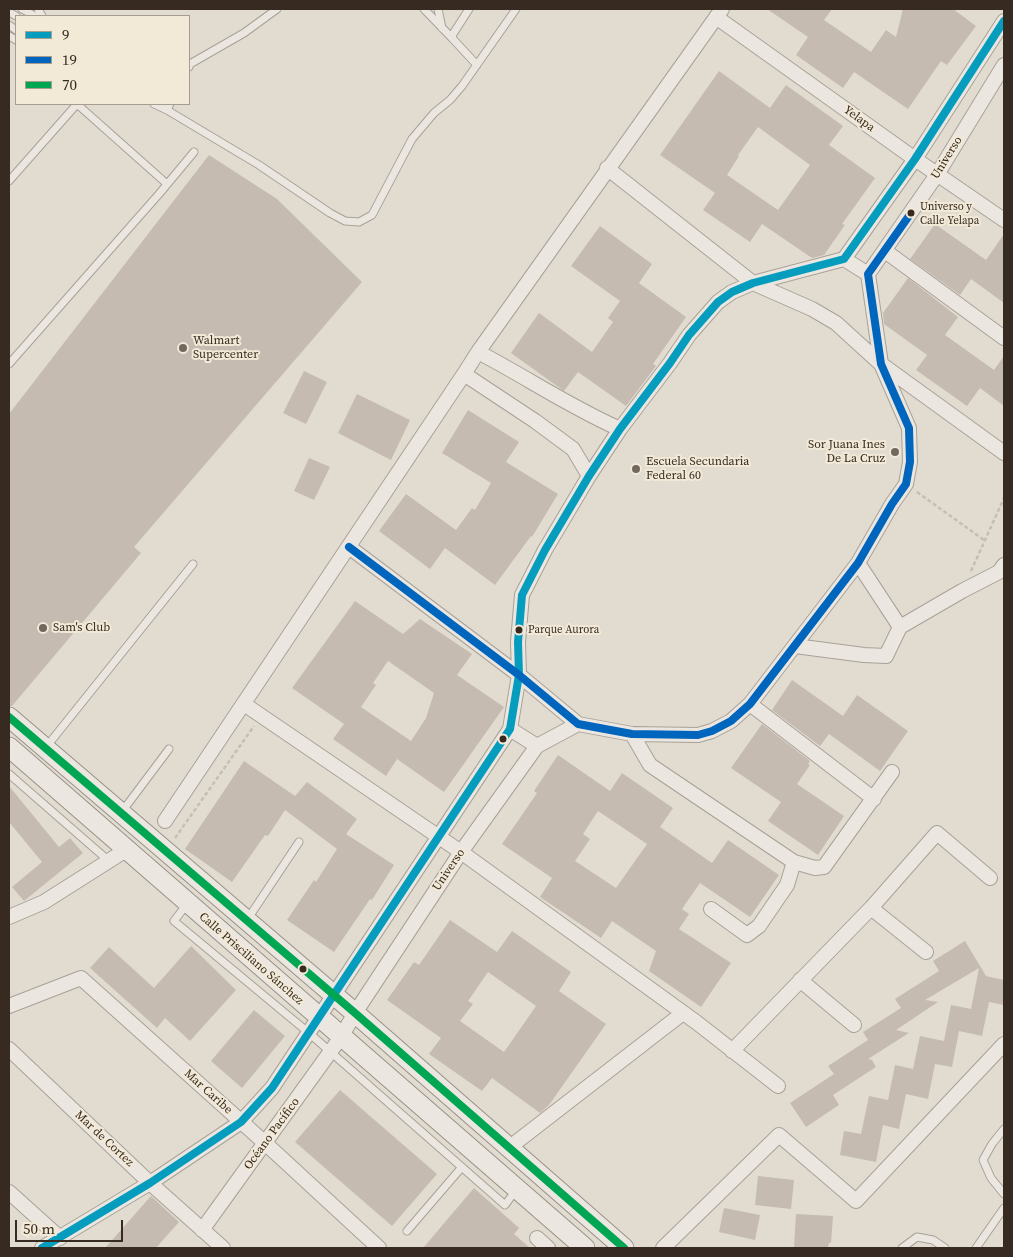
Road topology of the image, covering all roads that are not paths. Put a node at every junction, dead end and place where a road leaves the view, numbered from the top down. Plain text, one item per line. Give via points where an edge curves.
1 (22, 9) edge
2 (277, 9) edge
3 (424, 9) edge
4 (438, 9) edge
5 (469, 9) edge
6 (512, 10) edge
7 (719, 13) edge
8 (33, 15) edge
9 (1004, 21) edge
10 (442, 28) junction
11 (452, 38) junction
12 (190, 64) edge
13 (477, 65) junction
14 (1004, 65) edge
15 (76, 105) edge
16 (78, 105) edge
17 (168, 107) edge
18 (194, 152) dead end
19 (915, 159) junction
20 (607, 168) junction
21 (938, 173) junction
22 (10, 178) edge
23 (167, 184) junction
24 (1004, 220) edge
25 (884, 251) junction
26 (844, 259) junction
27 (868, 274) junction
28 (753, 283) junction
29 (1004, 338) edge
30 (478, 352) junction
31 (9, 364) edge
32 (882, 364) junction
33 (464, 374) junction
34 (620, 429) junction
35 (1004, 453) edge
36 (589, 476) junction
37 (349, 547) junction
38 (858, 563) junction
39 (193, 564) dead end
40 (1004, 565) edge
41 (900, 627) junction
42 (795, 646) junction
43 (519, 676) junction
44 (244, 704) junction
45 (750, 704) junction
46 (9, 718) edge
47 (578, 724) junction
48 (510, 729) junction
49 (632, 734) junction
50 (537, 746) junction
51 (9, 747) edge
52 (45, 749) junction
53 (169, 749) dead end
54 (892, 772) dead end
55 (9, 774) edge
56 (874, 799) junction
57 (121, 814) junction
58 (165, 821) dead end
59 (438, 838) junction
60 (299, 842) dead end
61 (126, 850) junction
62 (461, 852) junction
63 (109, 861) junction
64 (794, 862) junction
65 (990, 878) dead end
66 (871, 908) junction
67 (711, 909) dead end
68 (9, 917) edge
69 (247, 921) junction
70 (926, 952) dead end
71 (800, 980) junction
72 (332, 995) junction
73 (9, 1006) edge
74 (355, 1013) junction
75 (683, 1013) junction
76 (854, 1025) dead end
77 (314, 1026) junction
78 (1004, 1044) edge
79 (336, 1045) junction
80 (9, 1049) edge
81 (732, 1051) junction
82 (778, 1086) dead end
83 (241, 1122) junction
84 (1004, 1129) edge
85 (265, 1143) junction
86 (510, 1147) junction
87 (469, 1148) junction
88 (460, 1165) junction
89 (150, 1183) junction
90 (517, 1189) junction
91 (9, 1192) edge
92 (1004, 1194) edge
93 (1004, 1208) edge
94 (202, 1230) junction
95 (407, 1231) dead end
96 (60, 1238) junction
97 (537, 1238) dead end
98 (42, 1248) edge
99 (223, 1248) edge
100 (379, 1248) edge
101 (548, 1248) edge
102 (585, 1248) edge
103 (624, 1248) edge
104 (663, 1248) edge
105 (902, 1248) edge
106 (945, 1248) edge
107 (976, 1248) edge

1 - 8 lane
2 - 12 lane via 244,33
3 - 10 lane
4 - 10 lane
5 - 11 lane
6 - 13 lane
7 - 19 street, Yelapa
7 - 20 street
9 - 19 street, Universo
10 - 11 lane
11 - 13 lane
13 - 17 lane via 450,100 412,139 372,215 359,222 345,222 330,213
14 - 21 street, Universo
15 - 22 lane
16 - 23 lane
18 - 23 lane
19 - 21 street, Yelapa
19 - 26 street, Universo
20 - 28 street
20 - 30 street
21 - 24 street, Yelapa
21 - 25 street, Universo
23 - 31 lane
25 - 27 street, Universo
25 - 29 street
26 - 27 street
26 - 28 street
27 - 32 street
28 - 32 street via 836,323
28 - 34 street via 718,302 689,334
30 - 33 street
30 - 34 street via 566,403
32 - 35 street
32 - 38 street via 909,428 910,462 906,484
33 - 36 street via 573,449
33 - 37 street
34 - 36 street
36 - 43 street via 522,595
37 - 43 street
37 - 44 street
38 - 41 street
38 - 42 street
39 - 52 lane
40 - 41 street via 999,572
41 - 42 street via 886,656
42 - 45 street
43 - 47 street
43 - 48 street
44 - 58 street
44 - 59 street
45 - 49 street via 731,720 705,733 684,736
45 - 56 street
46 - 52 main road
47 - 49 street
47 - 50 street, Universo
48 - 50 street
48 - 59 street
49 - 64 street via 650,765
50 - 62 street, Universo
51 - 61 main road, Calle Prisciliano Sánchez
52 - 57 main road
53 - 57 lane
54 - 56 street
55 - 63 lane
56 - 64 street via 824,867
57 - 69 main road
59 - 62 street
59 - 72 street
60 - 69 lane
61 - 63 street
61 - 77 main road, Calle Prisciliano Sánchez via 187,903
62 - 74 street, Universo
62 - 75 street
63 - 68 street via 44,902
64 - 67 street via 787,885 759,926 747,935
65 - 66 street via 937,833
66 - 70 street
66 - 71 street
69 - 72 main road
71 - 76 street
71 - 81 street
72 - 74 main road
72 - 77 street
73 - 83 street, Mar Caribe via 81,978
74 - 79 street, Universo
74 - 86 main road
75 - 81 street
75 - 86 street
77 - 79 main road, Calle Prisciliano Sánchez
77 - 83 street via 272,1088
78 - 104 street via 856,1201 779,1135
79 - 85 street, Océano Pacífico
79 - 87 main road, Calle Prisciliano Sánchez
79 - 88 lane
80 - 89 street, Mar de Cortez
81 - 82 street
83 - 85 street, Mar Caribe
83 - 89 street
84 - 92 lane via 984,1160 991,1178
85 - 94 street, Océano Pacífico
85 - 100 street, Mar Caribe
86 - 103 main road
87 - 88 lane
87 - 90 main road, Calle Prisciliano Sánchez
88 - 90 lane via 505,1204
88 - 95 lane
89 - 94 street, Mar de Cortez
89 - 96 street
90 - 102 main road, Calle Prisciliano Sánchez
91 - 96 street
93 - 107 lane
94 - 99 street, Mar de Cortez
96 - 98 street
97 - 101 street
105 - 106 lane via 917,1237 933,1240

